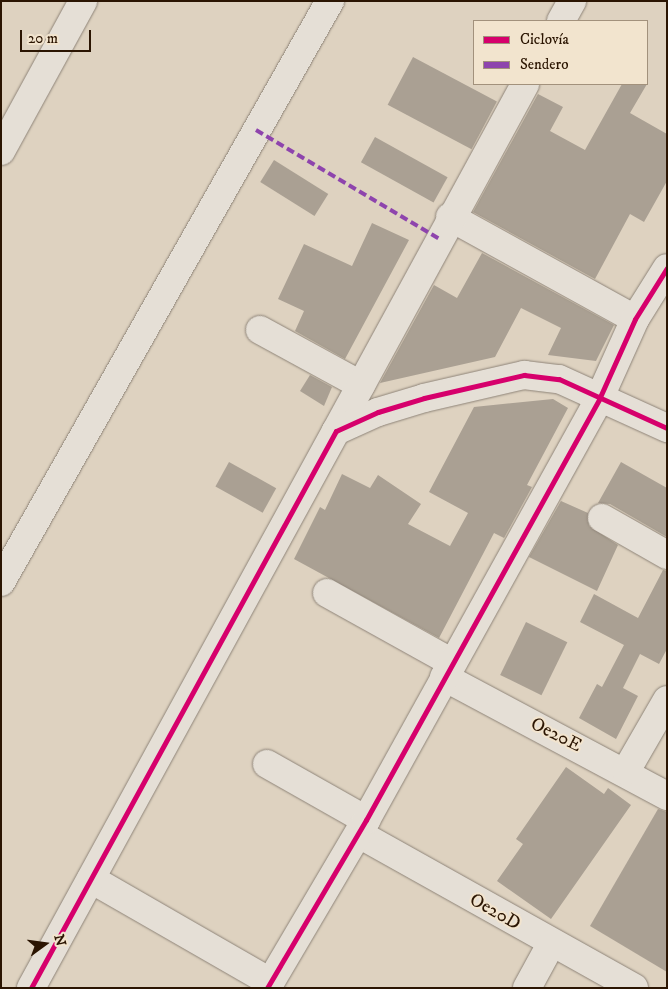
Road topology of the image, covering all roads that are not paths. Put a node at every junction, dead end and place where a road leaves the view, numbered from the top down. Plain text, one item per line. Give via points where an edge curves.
1 (84, 1) edge
2 (330, 1) edge
3 (572, 1) edge
4 (562, 20) edge
5 (525, 85) edge
6 (1, 150) edge
7 (450, 217) junction
8 (667, 268) edge
9 (635, 319) junction
10 (260, 330) dead end
11 (361, 385) junction
12 (600, 397) junction
13 (667, 428) edge
14 (336, 431) junction
15 (602, 518) dead end
16 (667, 555) edge
17 (1, 582) edge
18 (327, 593) dead end
19 (447, 669) junction
20 (667, 700) edge
21 (267, 764) dead end
22 (626, 771) junction
23 (667, 796) edge
24 (362, 827) junction
25 (91, 879) junction
26 (551, 944) junction
27 (269, 985) edge
28 (31, 988) edge
29 (527, 988) edge
30 (634, 988) edge

1 - 6 street
2 - 17 street
3 - 4 street
5 - 7 street
7 - 9 street
7 - 11 street
8 - 9 street
9 - 12 street
10 - 11 street
11 - 14 street
12 - 13 street
12 - 14 street via 559,379 524,375 424,398 378,412
12 - 19 street
14 - 25 street
15 - 16 street
18 - 19 street, Oe20E
19 - 22 street, Oe20E
19 - 24 street
20 - 22 street
21 - 24 street, Oe20D
22 - 23 street, Oe20E
24 - 26 street, Oe20D
24 - 27 street
25 - 27 street
25 - 28 street
26 - 29 street
26 - 30 street, Oe20D

